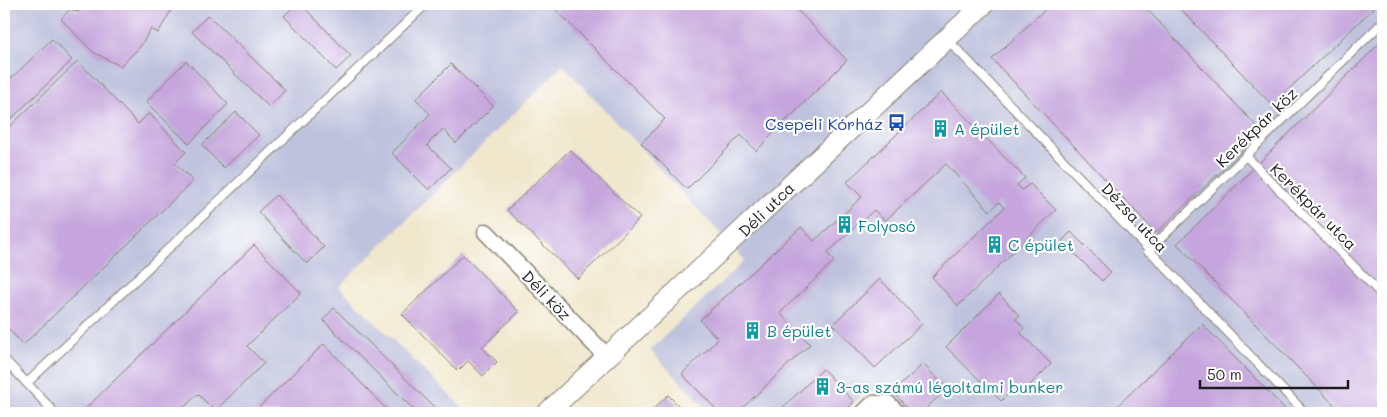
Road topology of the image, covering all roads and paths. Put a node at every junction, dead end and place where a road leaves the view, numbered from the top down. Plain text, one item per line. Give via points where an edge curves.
1 (426, 4) edge
2 (984, 4) edge
3 (1383, 22) edge
4 (947, 38) junction
5 (1246, 156) junction
6 (486, 232) dead end
7 (1148, 251) junction
8 (1383, 296) edge
9 (608, 358) junction
10 (4, 359) edge
11 (27, 383) junction
12 (893, 408) edge
13 (55, 413) edge
14 (548, 413) edge
15 (864, 413) edge
16 (1306, 413) edge

1 - 11 lane
2 - 4 street, Déli utca
3 - 5 lane, Kerékpár köz
4 - 7 lane, Dézsa utca
4 - 9 street, Déli utca
5 - 7 lane, Kerékpár köz
5 - 8 lane, Kerékpár utca
6 - 9 street, Déli köz
7 - 16 lane, Dézsa utca
9 - 14 street, Déli utca
10 - 11 lane
11 - 13 lane
12 - 15 street via 873,404

